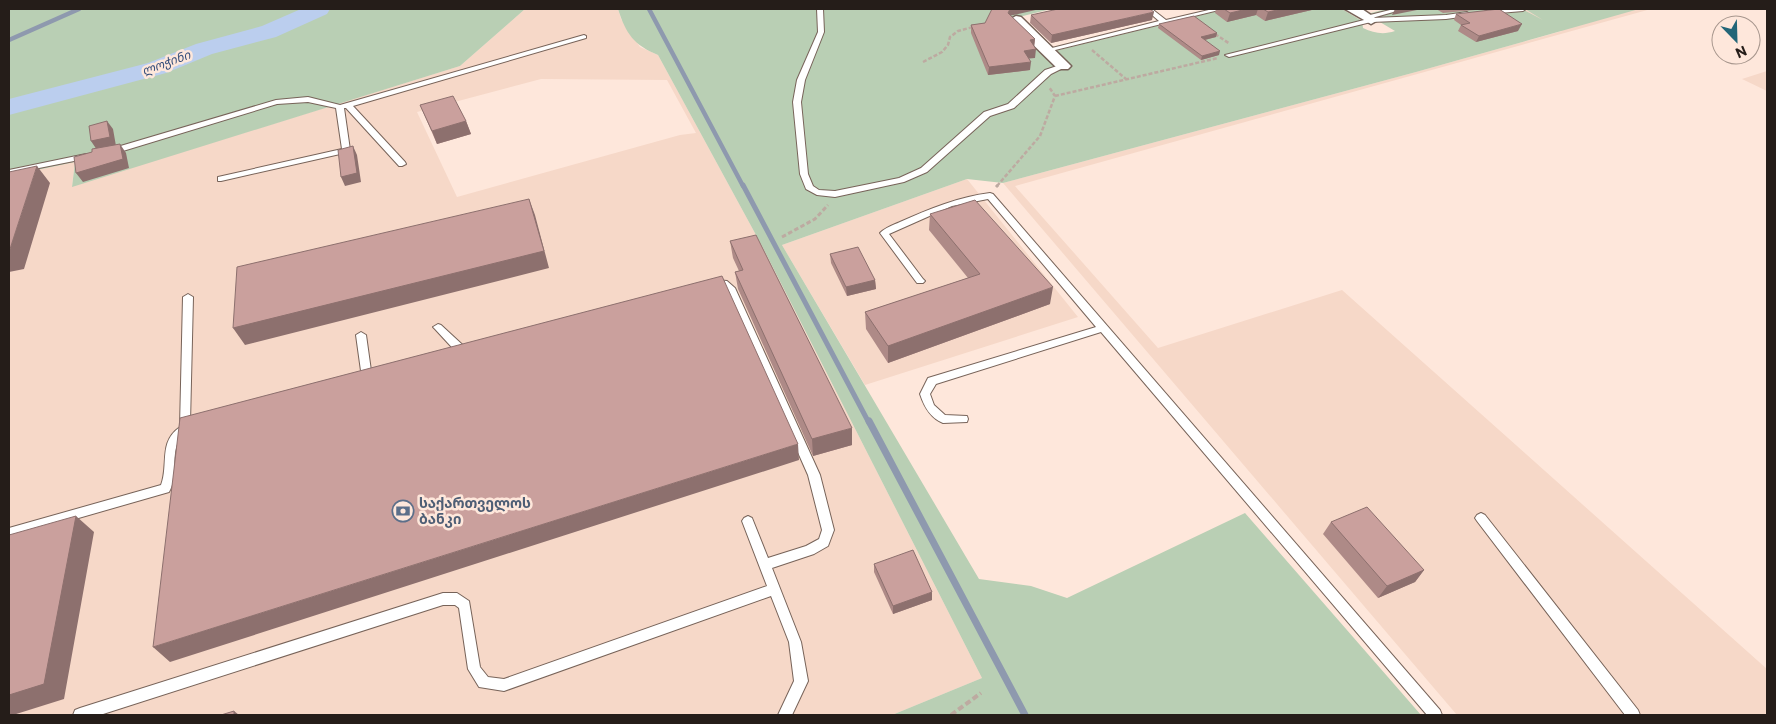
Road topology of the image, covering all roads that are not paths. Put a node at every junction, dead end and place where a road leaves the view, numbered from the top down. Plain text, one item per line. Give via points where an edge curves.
1 (820, 9) edge
2 (1148, 9) edge
3 (1191, 9) edge
4 (1220, 9) edge
5 (1352, 9) edge
6 (1401, 9) edge
7 (1523, 9) edge
8 (1480, 12) edge
9 (1198, 14) junction
10 (1472, 14) edge
11 (1035, 15) edge
12 (1369, 18) junction
13 (1164, 22) junction
14 (584, 37) dead end
15 (1047, 50) junction
16 (1229, 55) road end
17 (1064, 66) joint
18 (344, 106) junction
19 (402, 164) dead end
20 (9, 172) edge
21 (221, 179) dead end
22 (920, 281) dead end
23 (706, 286) edge
24 (188, 297) dead end
25 (438, 327) dead end
26 (1103, 328) junction
27 (361, 335) dead end
28 (463, 352) edge
29 (367, 378) edge
30 (963, 419) dead end
31 (204, 423) edge
32 (185, 428) junction
33 (1481, 518) dead end
34 (748, 521) dead end
35 (9, 533) edge
36 (764, 565) junction
37 (774, 589) junction
38 (80, 715) edge
39 (785, 715) edge
40 (1434, 715) edge
41 (1634, 715) edge

1 - 17 lane via 821,32 801,80 797,102 804,174 809,187 817,192 835,194 901,180 924,170 987,114 1011,106 1048,72
2 - 13 lane
3 - 9 lane
4 - 9 lane
5 - 12 street
6 - 12 lane
7 - 8 lane
9 - 13 lane
10 - 12 lane
11 - 15 street via 1016,20
12 - 16 lane
13 - 15 lane
14 - 18 lane
15 - 17 street
18 - 19 lane
18 - 20 lane via 318,99 276,102 117,150
18 - 21 lane via 346,150
22 - 26 lane via 884,233 949,204 990,196
23 - 36 lane via 724,283 730,288 814,475 828,530 824,542 810,550
24 - 32 lane
25 - 28 lane
26 - 30 lane via 932,381 925,394 930,407 944,419
26 - 40 lane
27 - 29 lane
31 - 32 lane
32 - 35 lane via 172,438 165,489
33 - 41 lane
34 - 36 lane
36 - 37 lane
37 - 38 lane via 504,685 484,683 474,669 465,605 457,598 442,599
37 - 39 lane via 795,642 801,681

